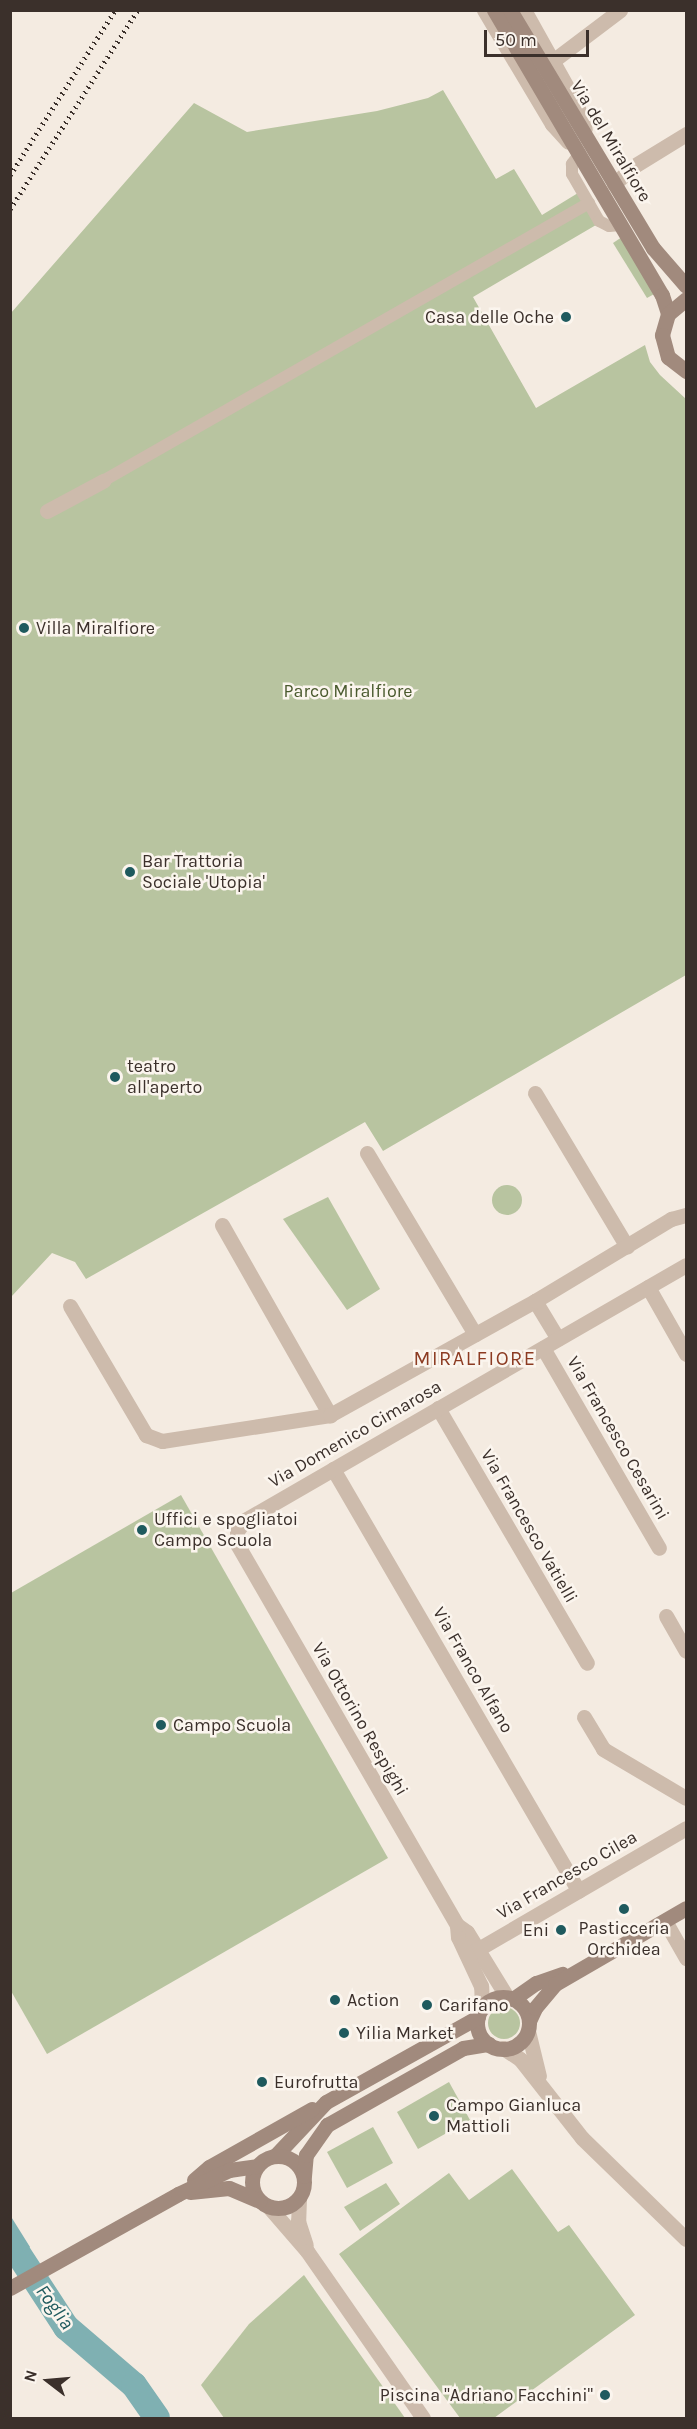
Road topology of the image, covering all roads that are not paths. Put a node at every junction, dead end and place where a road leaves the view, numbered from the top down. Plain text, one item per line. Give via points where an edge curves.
1 (484, 10) edge
2 (494, 10) edge
3 (510, 10) edge
4 (524, 10) edge
5 (620, 10) edge
6 (554, 60) junction
7 (687, 134) edge
8 (585, 149) junction
9 (614, 184) junction
10 (589, 203) junction
11 (621, 225) junction
12 (687, 286) edge
13 (687, 299) edge
14 (668, 314) junction
15 (686, 372) edge
16 (103, 481) joint
17 (47, 511) dead end
18 (535, 1093) dead end
19 (367, 1153) dead end
20 (687, 1215) edge
21 (222, 1225) dead end
22 (627, 1247) junction
23 (687, 1265) edge
24 (648, 1287) junction
25 (534, 1301) junction
26 (70, 1306) dead end
27 (475, 1334) junction
28 (558, 1339) junction
29 (543, 1348) junction
30 (687, 1354) edge
31 (438, 1408) junction
32 (330, 1415) junction
33 (333, 1469) junction
34 (237, 1531) joint
35 (659, 1548) dead end
36 (666, 1616) dead end
37 (687, 1651) edge
38 (587, 1663) dead end
39 (584, 1717) dead end
40 (687, 1798) edge
41 (687, 1828) edge
42 (579, 1891) junction
43 (687, 1908) edge
44 (665, 1921) junction
45 (473, 1952) junction
46 (611, 1952) junction
47 (687, 1958) edge
48 (510, 1998) junction
49 (480, 2013) junction
50 (528, 2026) junction
51 (496, 2046) junction
52 (543, 2087) junction
53 (326, 2102) junction
54 (276, 2155) junction
55 (256, 2166) junction
56 (304, 2176) junction
57 (178, 2193) junction
58 (299, 2198) junction
59 (265, 2205) junction
60 (687, 2239) edge
61 (308, 2251) junction
62 (10, 2288) edge
63 (423, 2418) edge

1 - 8 street, Via del Miralfiore via 552,124
2 - 8 main road, Via del Miralfiore
3 - 8 main road, Via del Miralfiore
4 - 6 street
5 - 6 street
6 - 8 street via 578,105
7 - 9 street via 634,165
8 - 9 main road, Via del Miralfiore
8 - 10 street, Via del Miralfiore via 572,164 572,174
8 - 11 main road, Via del Miralfiore
9 - 12 main road, Via del Miralfiore via 653,248
10 - 11 street, Via del Miralfiore via 599,221 609,226
10 - 16 street
11 - 14 main road, Via del Miralfiore via 662,295
13 - 14 main road
14 - 15 main road via 663,346
16 - 17 street
18 - 22 street
19 - 27 street
20 - 22 street, Via Domenico Cimarosa via 671,1219
21 - 32 street, Via Domenico Cimarosa
22 - 25 street, Via Domenico Cimarosa
23 - 24 street, Via Domenico Cimarosa
24 - 28 street, Via Domenico Cimarosa
24 - 30 street
25 - 27 street, Via Domenico Cimarosa
25 - 28 street
26 - 32 street, Via Domenico Cimarosa via 146,1435 162,1441
27 - 32 street, Via Domenico Cimarosa
28 - 29 street, Via Domenico Cimarosa
29 - 31 street, Via Domenico Cimarosa
29 - 35 street, Via Francesco Cesarini
31 - 33 street, Via Domenico Cimarosa
31 - 38 street, Via Francesco Vatielli
33 - 34 street, Via Domenico Cimarosa via 245,1520
33 - 42 street, Via Franco Alfano
34 - 45 street, Via Ottorino Respighi via 237,1544 457,1925 458,1937
36 - 37 street
39 - 40 street via 603,1749
41 - 42 street, Via Francesco Cilea
42 - 45 street, Via Francesco Cilea
43 - 44 main road
44 - 46 main road
44 - 47 street
45 - 48 street, Via Ottorino Respighi
45 - 49 street, Via Ottorino Respighi via 481,1986
46 - 48 main road
46 - 50 main road via 555,1984 535,2008
48 - 49 main road via 493,1999
48 - 50 main road via 524,2007
49 - 51 main road via 480,2032
49 - 53 main road
50 - 51 main road via 518,2044
50 - 52 street
51 - 52 street via 520,2059
51 - 56 main road via 463,2048 327,2125 306,2155
52 - 60 street via 582,2138
53 - 54 main road
53 - 57 main road via 209,2167
54 - 55 main road
54 - 56 main road via 294,2161
55 - 57 main road via 229,2170
55 - 59 main road via 252,2189
56 - 58 main road
57 - 59 main road via 229,2188
57 - 62 main road
58 - 59 main road via 285,2207
58 - 61 street via 298,2221
59 - 61 street
61 - 63 street

